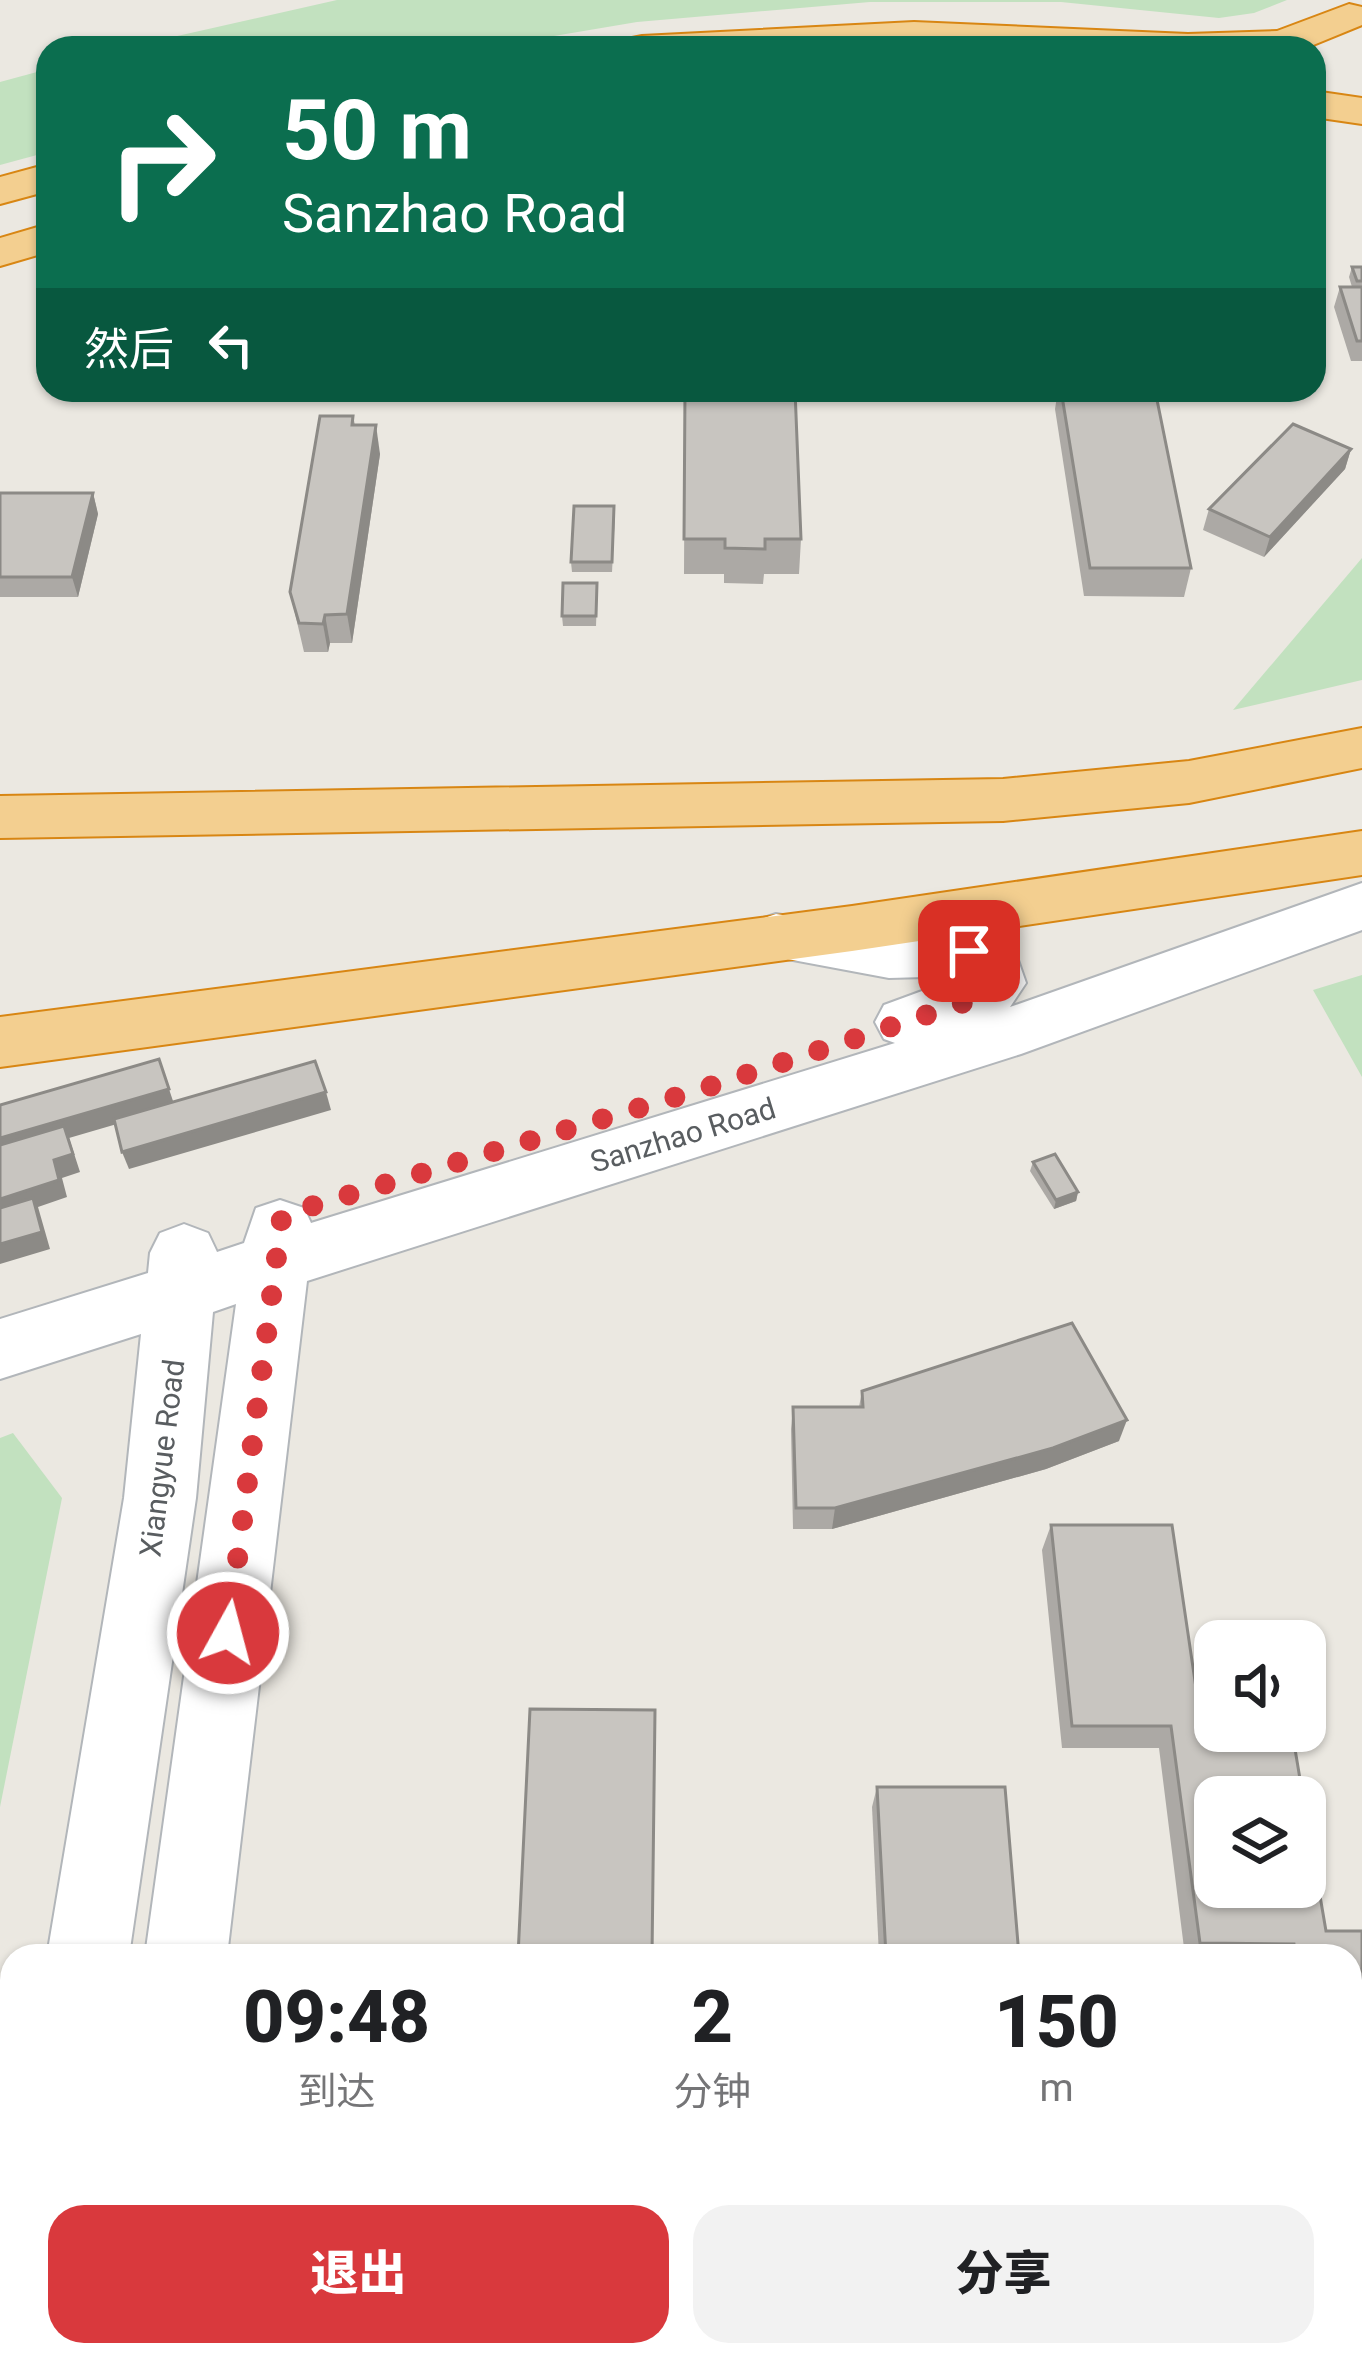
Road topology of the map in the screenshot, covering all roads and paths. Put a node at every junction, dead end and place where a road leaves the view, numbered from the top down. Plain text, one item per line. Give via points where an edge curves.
1 (1358, 13) edge
2 (875, 36) edge
3 (959, 36) edge
4 (1300, 36) edge
5 (1326, 106) edge
6 (1362, 111) edge
7 (1326, 138) edge
8 (1362, 142) edge
9 (36, 180) edge
10 (0, 191) edge
11 (36, 210) edge
12 (0, 220) edge
13 (36, 242) edge
14 (0, 252) edge
15 (36, 281) edge
16 (0, 291) edge
17 (1362, 748) edge
18 (0, 817) edge
19 (1362, 853) edge
20 (1362, 906) edge
21 (776, 937) junction
22 (0, 1042) edge
23 (279, 1239) junction
24 (182, 1268) junction
25 (0, 1301) edge
26 (0, 1349) edge
27 (90, 1944) edge
28 (188, 1944) edge

1 - 4 highway
2 - 3 highway
5 - 6 highway
7 - 8 highway
9 - 10 highway
11 - 12 highway
13 - 14 highway
15 - 16 highway
17 - 18 highway via 1189,782 1003,800
19 - 21 highway
20 - 23 street, Sanzhao Road via 999,1036
21 - 22 highway
21 - 23 street, Sanzhao Road via 889,955 969,951 991,963 995,983 981,997
23 - 24 street, Sanzhao Road
23 - 28 street
24 - 25 street, Sanzhao Road
24 - 26 street, Sanzhao Road
24 - 27 street, Xiangyue Road via 160,1498

